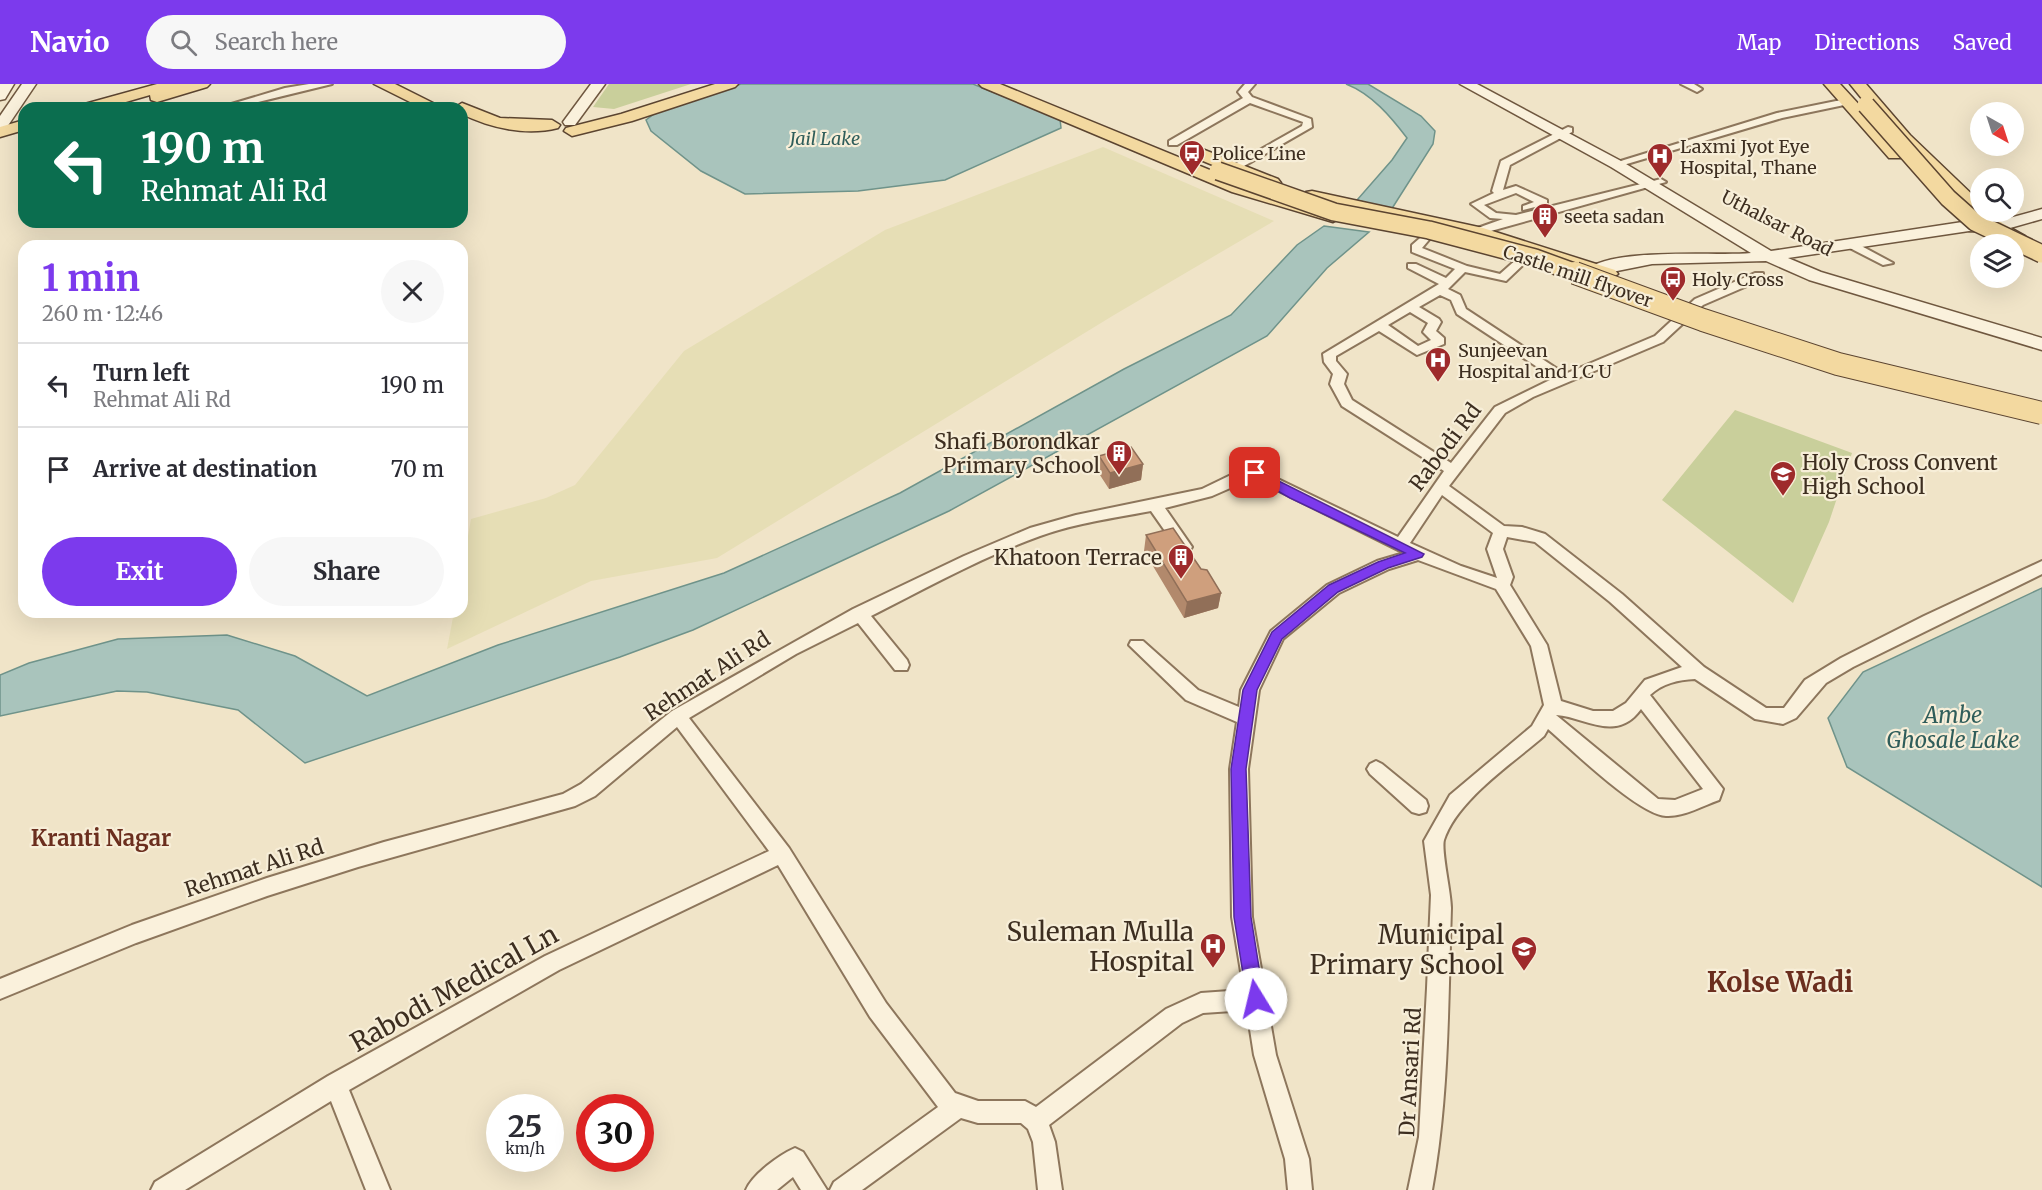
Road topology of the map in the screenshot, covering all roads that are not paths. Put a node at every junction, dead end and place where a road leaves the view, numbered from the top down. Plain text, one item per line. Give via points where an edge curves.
1 (7, 84) edge
2 (29, 84) edge
3 (40, 84) edge
4 (174, 84) edge
5 (202, 84) edge
6 (327, 84) edge
7 (382, 84) edge
8 (414, 84) edge
9 (598, 84) edge
10 (705, 84) edge
11 (730, 84) edge
12 (987, 84) edge
13 (1019, 84) edge
14 (1250, 84) edge
15 (1686, 84) edge
16 (1832, 84) edge
17 (1848, 84) edge
18 (1858, 84) edge
19 (1478, 87) edge
20 (1697, 89) dead end
21 (0, 96) edge
22 (1249, 99) junction
23 (22, 102) edge
24 (29, 102) edge
25 (109, 102) edge
26 (138, 102) edge
27 (245, 102) edge
28 (422, 102) edge
29 (450, 102) edge
30 (1846, 102) junction
31 (468, 111) edge
32 (1053, 112) junction
33 (18, 113) edge
34 (18, 121) edge
35 (468, 123) edge
36 (572, 125) junction
37 (552, 128) junction
38 (1564, 131) junction
39 (10, 134) edge
40 (1173, 143) junction
41 (1621, 162) junction
42 (1227, 169) junction
43 (1655, 183) junction
44 (1497, 191) dead end
45 (1542, 206) junction
46 (2042, 214) edge
47 (1511, 216) junction
48 (1970, 226) junction
49 (1996, 228) junction
50 (1476, 232) junction
51 (1985, 234) edge
52 (1427, 235) junction
53 (1848, 243) junction
54 (2042, 249) edge
55 (1787, 252) junction
56 (2042, 254) edge
57 (2024, 255) edge
58 (1768, 256) junction
59 (1522, 260) junction
60 (1887, 263) dead end
61 (2042, 263) edge
62 (1412, 266) dead end
63 (1463, 268) junction
64 (1592, 274) junction
65 (1759, 276) dead end
66 (1830, 277) junction
67 (1444, 287) junction
68 (1410, 307) junction
69 (1686, 314) junction
70 (1379, 325) junction
71 (2042, 338) edge
72 (2042, 344) edge
73 (1563, 378) junction
74 (2042, 406) edge
75 (2042, 415) edge
76 (1454, 471) junction
77 (1440, 487) junction
78 (1155, 505) junction
79 (1501, 531) junction
80 (1400, 545) junction
81 (1418, 554) junction
82 (1193, 561) edge
83 (2042, 567) edge
84 (1502, 585) junction
85 (858, 613) junction
86 (1137, 645) dead end
87 (901, 665) dead end
88 (1698, 672) junction
89 (1641, 696) junction
90 (1550, 711) junction
91 (678, 716) junction
92 (1246, 718) junction
93 (1376, 769) dead end
94 (1419, 806) dead end
95 (782, 854) junction
96 (0, 989) edge
97 (1256, 999) junction
98 (336, 1084) junction
99 (959, 1105) junction
100 (1036, 1121) junction
101 (163, 1190) edge
102 (378, 1190) edge
103 (758, 1190) edge
104 (815, 1190) edge
105 (842, 1190) edge
106 (1050, 1190) edge
107 (1300, 1190) edge
108 (1420, 1190) edge

1 - 21 street
2 - 23 street
3 - 24 street
4 - 25 main road
5 - 26 main road
6 - 27 street
7 - 28 main road
8 - 29 main road
9 - 36 street
10 - 36 main road
11 - 36 main road via 626,118
12 - 32 main road
13 - 40 main road via 1107,121
14 - 22 street via 1243,92
15 - 20 street
16 - 30 main road
17 - 56 main road, bridge via 1948,198 1975,222
18 - 49 main road via 1904,139
19 - 38 street
22 - 40 street
22 - 42 street via 1309,124
30 - 41 street via 1780,115
30 - 48 main road
31 - 37 main road via 491,123
32 - 42 main road
32 - 52 main road via 1288,206
33 - 39 street
34 - 39 street
35 - 37 main road via 510,134
36 - 37 main road
38 - 41 street
38 - 44 street via 1505,163
40 - 42 main road
41 - 43 street
42 - 50 main road via 1344,205
42 - 75 main road, Castle mill flyover, bridge via 1334,212 1429,230 1535,258 1703,320 1838,364
43 - 45 street via 1570,205
43 - 55 street, Uthalsar Road
43 - 58 street
45 - 47 street
45 - 47 street via 1542,200 1516,189 1476,204 1494,216
46 - 49 street
47 - 50 street
48 - 49 street
48 - 51 main road
48 - 53 street
49 - 54 main road
50 - 64 main road
52 - 59 main road
52 - 63 street via 1416,249
53 - 55 street
53 - 60 street
55 - 58 street
55 - 66 street, Uthalsar Road
57 - 61 main road
58 - 64 street via 1646,260
58 - 66 street
59 - 63 street via 1502,278
59 - 64 main road
62 - 67 street
63 - 67 street
64 - 69 main road
65 - 69 street, Rabodi Rd via 1699,302
66 - 71 street, Uthalsar Road
66 - 72 street
67 - 68 street
67 - 73 street via 1456,298 1461,311
68 - 70 street
68 - 70 street via 1435,322 1428,332 1440,340 1417,351
69 - 73 street, Rabodi Rd via 1659,339
69 - 74 main road via 1912,379
69 - 75 main road via 1790,353
70 - 76 street via 1329,354 1340,374 1337,384 1347,403
73 - 76 street, Rabodi Rd via 1500,410
76 - 77 street, Rabodi Rd
77 - 79 street
77 - 80 street, Rabodi Rd
78 - 80 street, Rehmat Ali Rd via 1207,493 1255,473
78 - 82 street
78 - 85 street, Rehmat Ali Rd via 1035,532
79 - 84 street via 1495,549 1505,577
79 - 88 street via 1540,538 1616,598
80 - 81 street
81 - 84 street via 1470,577
81 - 92 street via 1383,565 1334,589 1277,635 1250,690
83 - 88 street via 1818,679 1808,686 1785,718 1761,714
84 - 90 street via 1539,645
85 - 87 street
85 - 91 street, Rehmat Ali Rd
86 - 92 street via 1192,695
88 - 89 street via 1661,679
89 - 90 street via 1631,709 1612,718 1591,719
89 - 90 street via 1714,789 1712,794 1677,808 1663,810 1652,805
90 - 108 street, Dr Ansari Rd via 1538,731 1457,801 1434,841 1441,895 1438,988 1430,1137
91 - 95 street
91 - 96 street, Rehmat Ali Rd via 588,790 568,800 226,899
92 - 97 street via 1239,769 1242,917
93 - 94 street
95 - 98 street, Rabodi Medical Ln via 552,963
95 - 99 street via 878,1010 948,1102
97 - 100 street via 1201,1003 1174,1016
97 - 107 street via 1265,1055 1296,1159
98 - 101 street, Rabodi Medical Ln
98 - 102 street
99 - 100 street via 978,1112 1025,1112
99 - 105 street
100 - 106 street via 1044,1142
103 - 104 street via 795,1160

